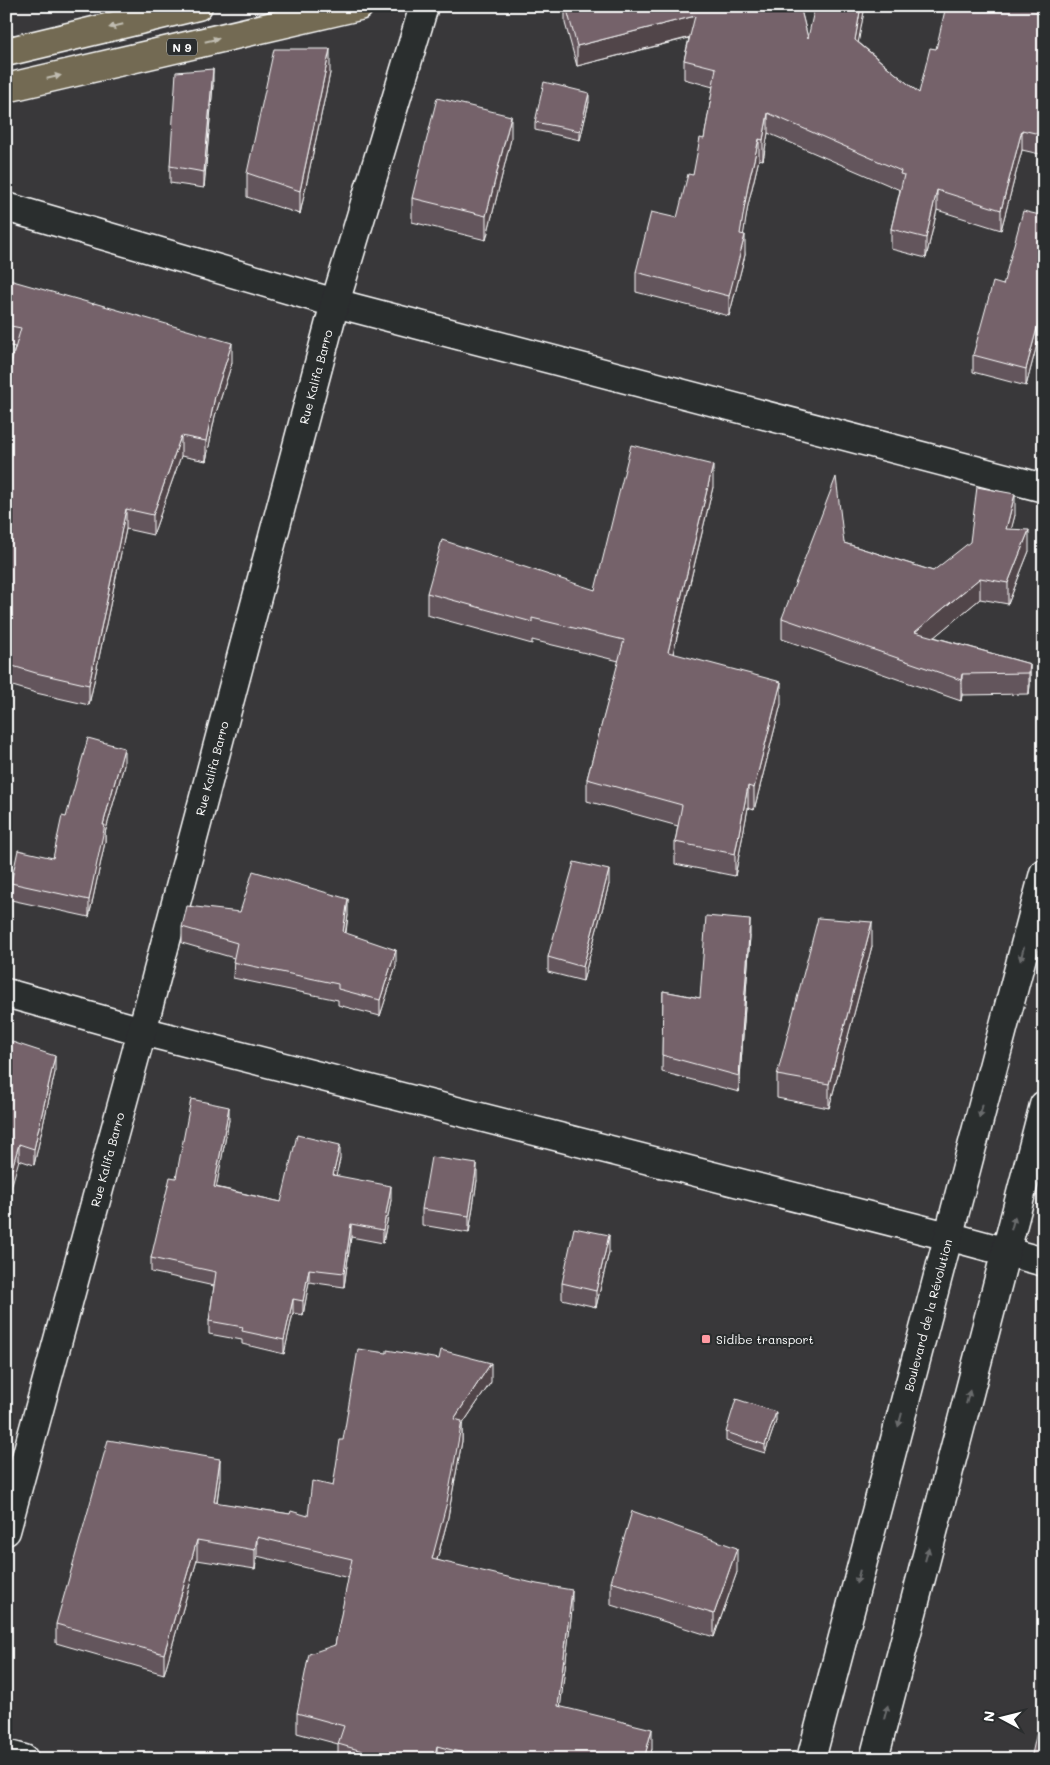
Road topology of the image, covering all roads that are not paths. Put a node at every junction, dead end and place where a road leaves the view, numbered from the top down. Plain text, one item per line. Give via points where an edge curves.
1 (198, 6) edge
2 (359, 6) edge
3 (424, 6) edge
4 (6, 52) edge
5 (6, 88) edge
6 (6, 207) edge
7 (335, 303) junction
8 (1044, 488) edge
9 (1044, 873) edge
10 (6, 993) edge
11 (142, 1031) junction
12 (1044, 1105) edge
13 (948, 1236) junction
14 (1005, 1252) junction
15 (1044, 1262) edge
16 (6, 1531) edge
17 (6, 1754) edge
18 (24, 1759) edge
19 (811, 1759) edge
20 (874, 1759) edge

1 -> 4 main road
5 -> 2 main road, N 9
3 - 7 street, Rue Kalifa Barro
6 - 7 street
7 - 8 street
7 - 11 street, Rue Kalifa Barro
9 -> 13 street, Boulevard de la Révolution
10 - 11 street
11 - 13 street
11 - 16 street, Rue Kalifa Barro
14 -> 12 street
13 - 14 street
13 -> 19 street, Boulevard de la Révolution
14 - 15 street
20 -> 14 street
17 - 18 street

